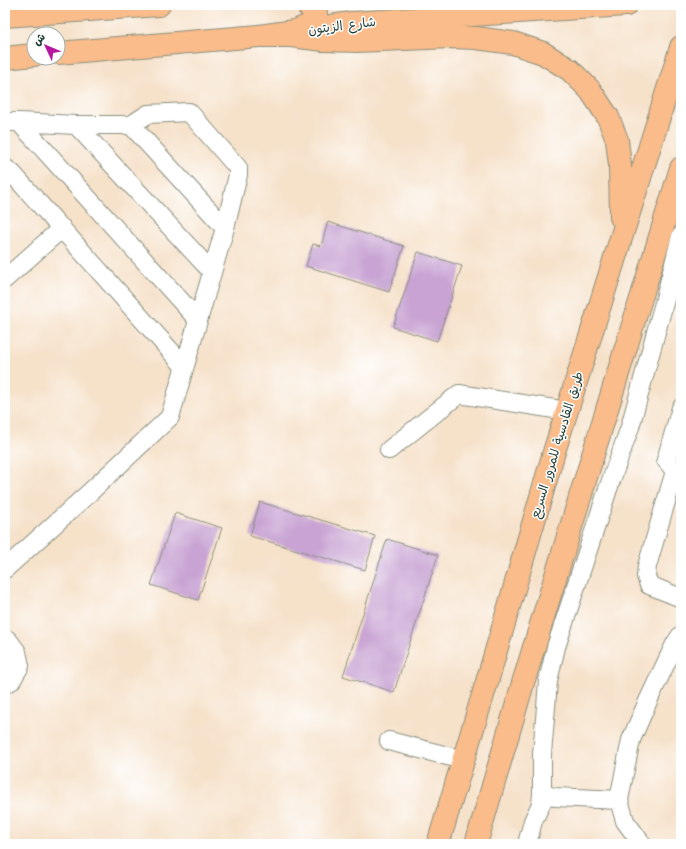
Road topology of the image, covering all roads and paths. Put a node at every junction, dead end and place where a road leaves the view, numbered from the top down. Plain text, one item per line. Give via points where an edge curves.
1 (159, 5) edge
2 (307, 5) edge
3 (626, 5) edge
4 (5, 16) edge
5 (292, 32) junction
6 (259, 36) junction
7 (681, 47) edge
8 (66, 52) edge
9 (26, 56) edge
10 (5, 58) edge
11 (12, 122) edge
12 (76, 125) junction
13 (131, 125) junction
14 (5, 168) edge
15 (681, 168) edge
16 (62, 228) junction
17 (225, 228) junction
18 (681, 236) edge
19 (620, 242) junction
20 (212, 272) junction
21 (5, 279) edge
22 (198, 320) junction
23 (184, 366) junction
24 (681, 408) edge
25 (567, 411) junction
26 (389, 450) dead end
27 (5, 569) edge
28 (681, 598) edge
29 (681, 635) edge
30 (5, 638) edge
31 (5, 684) edge
32 (389, 741) dead end
33 (463, 760) junction
34 (542, 794) junction
35 (619, 800) junction
36 (438, 844) edge
37 (476, 844) edge
38 (527, 844) edge
39 (642, 844) edge

1 - 4 main road
2 - 5 main road via 316,12 316,18 309,25
3 - 5 main road, شارع الزيتون via 352,23
5 - 6 main road, شارع الزيتون
6 - 8 main road, شارع الزيتون
6 - 19 main road via 358,41 476,38 513,43 543,53 570,70 590,90 608,117 616,140 620,165
7 - 19 main road, طريق القادسية للمرور السريع
9 - 10 main road
11 - 12 street
11 - 22 street
12 - 13 street
12 - 20 street
13 - 17 street
13 - 17 street via 148,114 190,112 238,168
14 - 16 street
15 - 37 main road
16 - 21 street
16 - 23 street
17 - 20 street
18 - 34 street via 630,428 548,681 542,754
19 - 25 main road, طريق القادسية للمرور السريع
20 - 22 street
22 - 23 street
23 - 27 street via 170,417
24 - 28 street via 666,460 676,471 646,576 649,585
25 - 26 street via 459,394
25 - 33 main road, طريق القادسية للمرور السريع
29 - 35 street via 631,740
30 - 31 street via 17,652 20,666 11,681
32 - 33 street
33 - 36 main road, طريق القادسية للمرور السريع
34 - 35 street
34 - 38 street
35 - 39 street via 625,821

